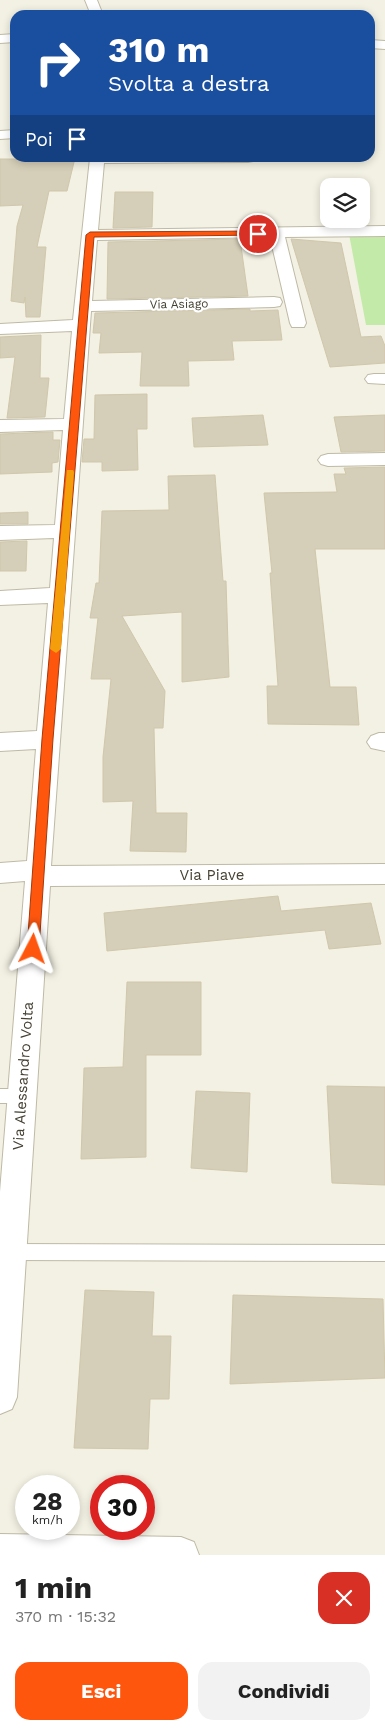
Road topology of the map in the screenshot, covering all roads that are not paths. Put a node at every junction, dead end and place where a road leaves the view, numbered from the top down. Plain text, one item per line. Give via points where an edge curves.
1 (97, 162) edge
2 (385, 231) edge
3 (277, 233) junction
4 (90, 235) junction
5 (274, 302) dead end
6 (82, 316) junction
7 (298, 323) dead end
8 (0, 329) edge
9 (74, 424) junction
10 (0, 426) edge
11 (385, 459) edge
12 (328, 460) dead end
13 (65, 531) junction
14 (0, 533) edge
15 (60, 595) junction
16 (0, 598) edge
17 (48, 739) junction
18 (0, 742) edge
19 (0, 873) edge
20 (38, 873) junction
21 (385, 874) edge
22 (11, 1096) edge
23 (9, 1252) junction
24 (385, 1253) edge
25 (0, 1397) edge
26 (0, 1552) edge
27 (181, 1555) edge

1 - 4 street, Via Alessandro Volta
2 - 3 street
3 - 4 street
3 - 7 street
4 - 6 street, Via Alessandro Volta
5 - 6 street, Via Asiago
6 - 8 street, Via Asiago
6 - 9 street, Via Alessandro Volta
9 - 10 street
9 - 13 street, Via Alessandro Volta
11 - 12 street
13 - 14 street
13 - 15 street, Via Alessandro Volta
15 - 16 street
15 - 17 street, Via Alessandro Volta
17 - 18 street
17 - 20 street, Via Alessandro Volta
19 - 20 street, Via Piave
20 - 21 street, Via Piave
20 - 22 street, Via Alessandro Volta
22 - 23 street, Via Alessandro Volta
23 - 24 lane
23 - 25 street, Via Alessandro Volta
26 - 27 street

